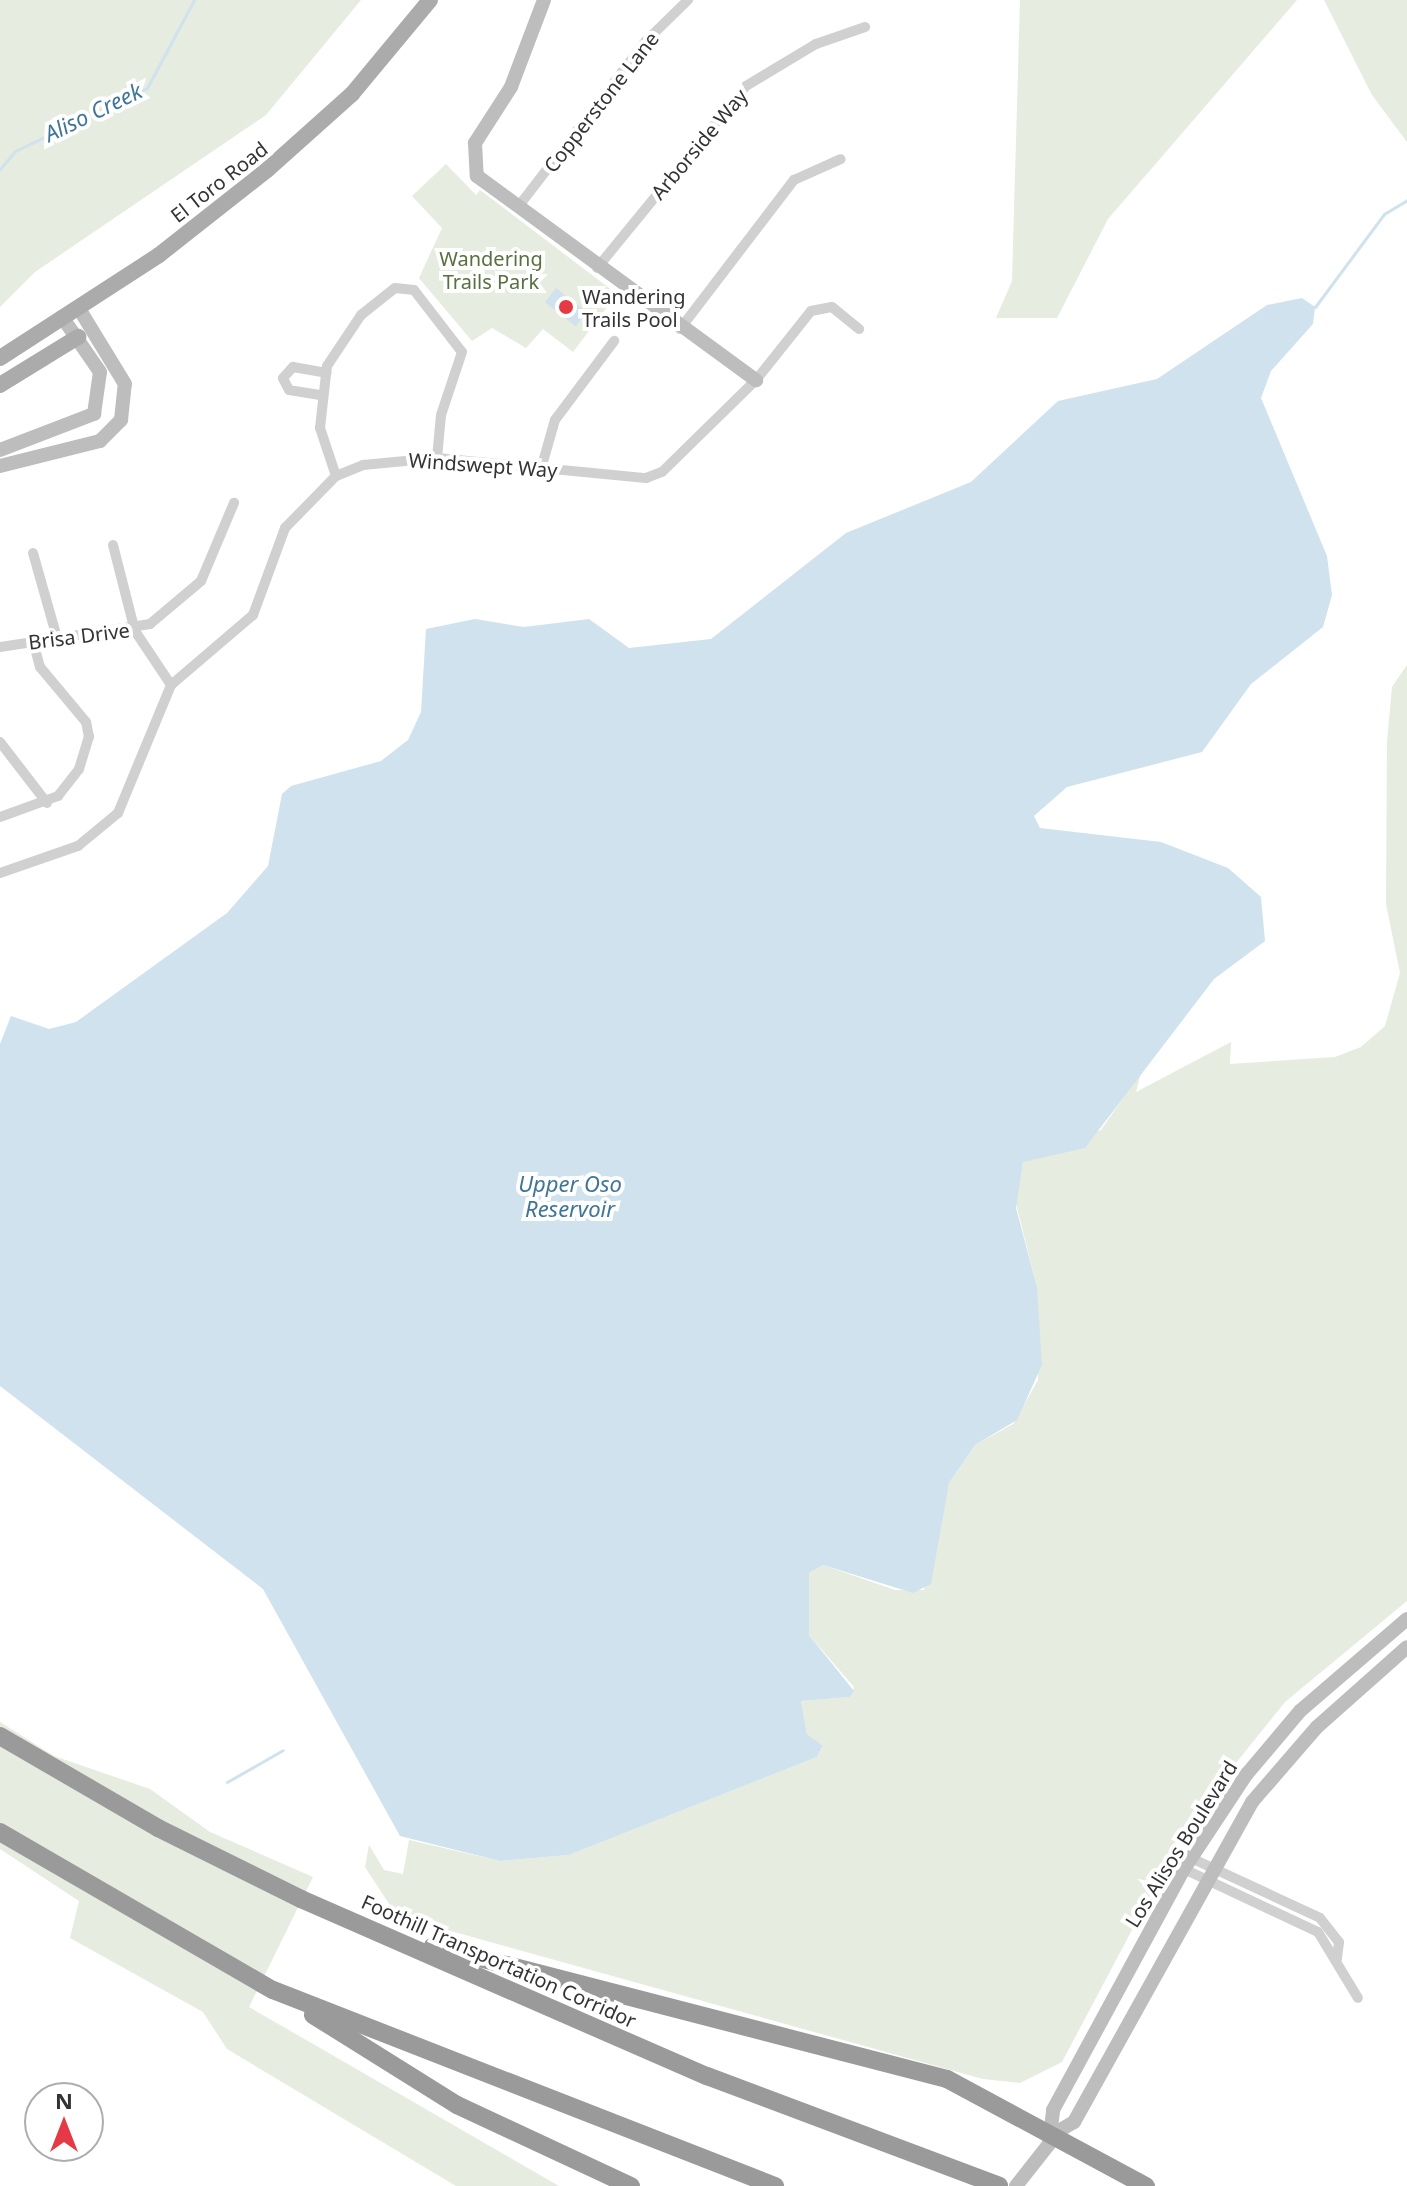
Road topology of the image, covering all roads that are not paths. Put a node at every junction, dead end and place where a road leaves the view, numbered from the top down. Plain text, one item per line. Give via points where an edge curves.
1 (430, 0) edge
2 (544, 0) edge
3 (688, 0) edge
4 (865, 27) dead end
5 (841, 159) dead end
6 (518, 207) junction
7 (597, 268) junction
8 (78, 307) junction
9 (62, 317) junction
10 (680, 329) junction
11 (859, 329) dead end
12 (78, 337) junction
13 (614, 341) dead end
14 (0, 358) edge
15 (326, 373) junction
16 (756, 380) junction
17 (0, 385) edge
18 (320, 395) junction
19 (0, 450) edge
20 (437, 458) junction
21 (0, 466) edge
22 (541, 469) junction
23 (336, 476) junction
24 (234, 503) dead end
25 (113, 545) dead end
26 (33, 553) dead end
27 (135, 631) junction
28 (57, 638) junction
29 (33, 641) junction
30 (0, 647) edge
31 (171, 685) junction
32 (0, 742) edge
33 (47, 803) junction
34 (0, 817) edge
35 (0, 873) edge
36 (1407, 1619) edge
37 (1407, 1647) edge
38 (0, 1736) edge
39 (0, 1832) edge
40 (1188, 1864) junction
41 (1207, 1873) junction
42 (377, 1932) junction
43 (273, 1990) junction
44 (1358, 1998) dead end
45 (1055, 2133) junction
46 (631, 2186) edge
47 (775, 2186) edge
48 (999, 2186) edge
49 (1016, 2186) edge
50 (1146, 2186) edge

1 - 8 main road, El Toro Road via 327,119 159,255
2 - 6 main road via 511,87 471,158 477,176
3 - 6 street, Copperstone Lane via 646,41
4 - 7 street, Arborside Way via 816,44 746,86
5 - 10 street via 794,180
6 - 7 main road
7 - 10 main road
8 - 9 main road, El Toro Road
8 - 21 main road via 125,384 121,420 100,441
9 - 12 main road
9 - 14 main road, El Toro Road
10 - 16 main road
11 - 16 street, Windswept Way via 832,307 811,311
12 - 17 main road
12 - 19 main road via 100,372 94,414
13 - 22 street via 555,420
15 - 18 street
15 - 18 street via 293,367 283,378 289,390
15 - 20 street via 361,315 395,288 414,290 462,352 441,415
16 - 22 street, Windswept Way via 655,476
18 - 23 street via 322,442
20 - 22 street, Windswept Way
20 - 23 street, Windswept Way via 363,465
23 - 31 street, Windswept Way via 285,528 253,615
24 - 27 street, Brisa Drive via 201,581 185,600
25 - 27 street
26 - 28 street
27 - 28 street, Brisa Drive
27 - 31 street
28 - 29 street, Brisa Drive
29 - 30 street, Brisa Drive
29 - 33 street via 40,667 89,728 73,780
31 - 35 street, Windswept Way via 118,813 78,846
32 - 33 street
33 - 34 street
36 - 40 main road, Los Alisos Boulevard via 1300,1711 1246,1775
37 - 41 main road, Los Alisos Boulevard via 1293,1753
38 - 42 highway, Foothill Transportation Corridor via 158,1828
39 - 43 highway
40 - 41 street
40 - 45 main road, Los Alisos Boulevard via 1053,2110
41 - 44 street via 1303,1923 1337,1959
41 - 45 main road, Los Alisos Boulevard via 1074,2122
42 - 45 highway via 902,2066
42 - 48 highway, Foothill Transportation Corridor via 707,2076
43 - 46 highway via 457,2105
43 - 47 highway
45 - 49 main road, Los Alisos Boulevard
45 - 50 highway

